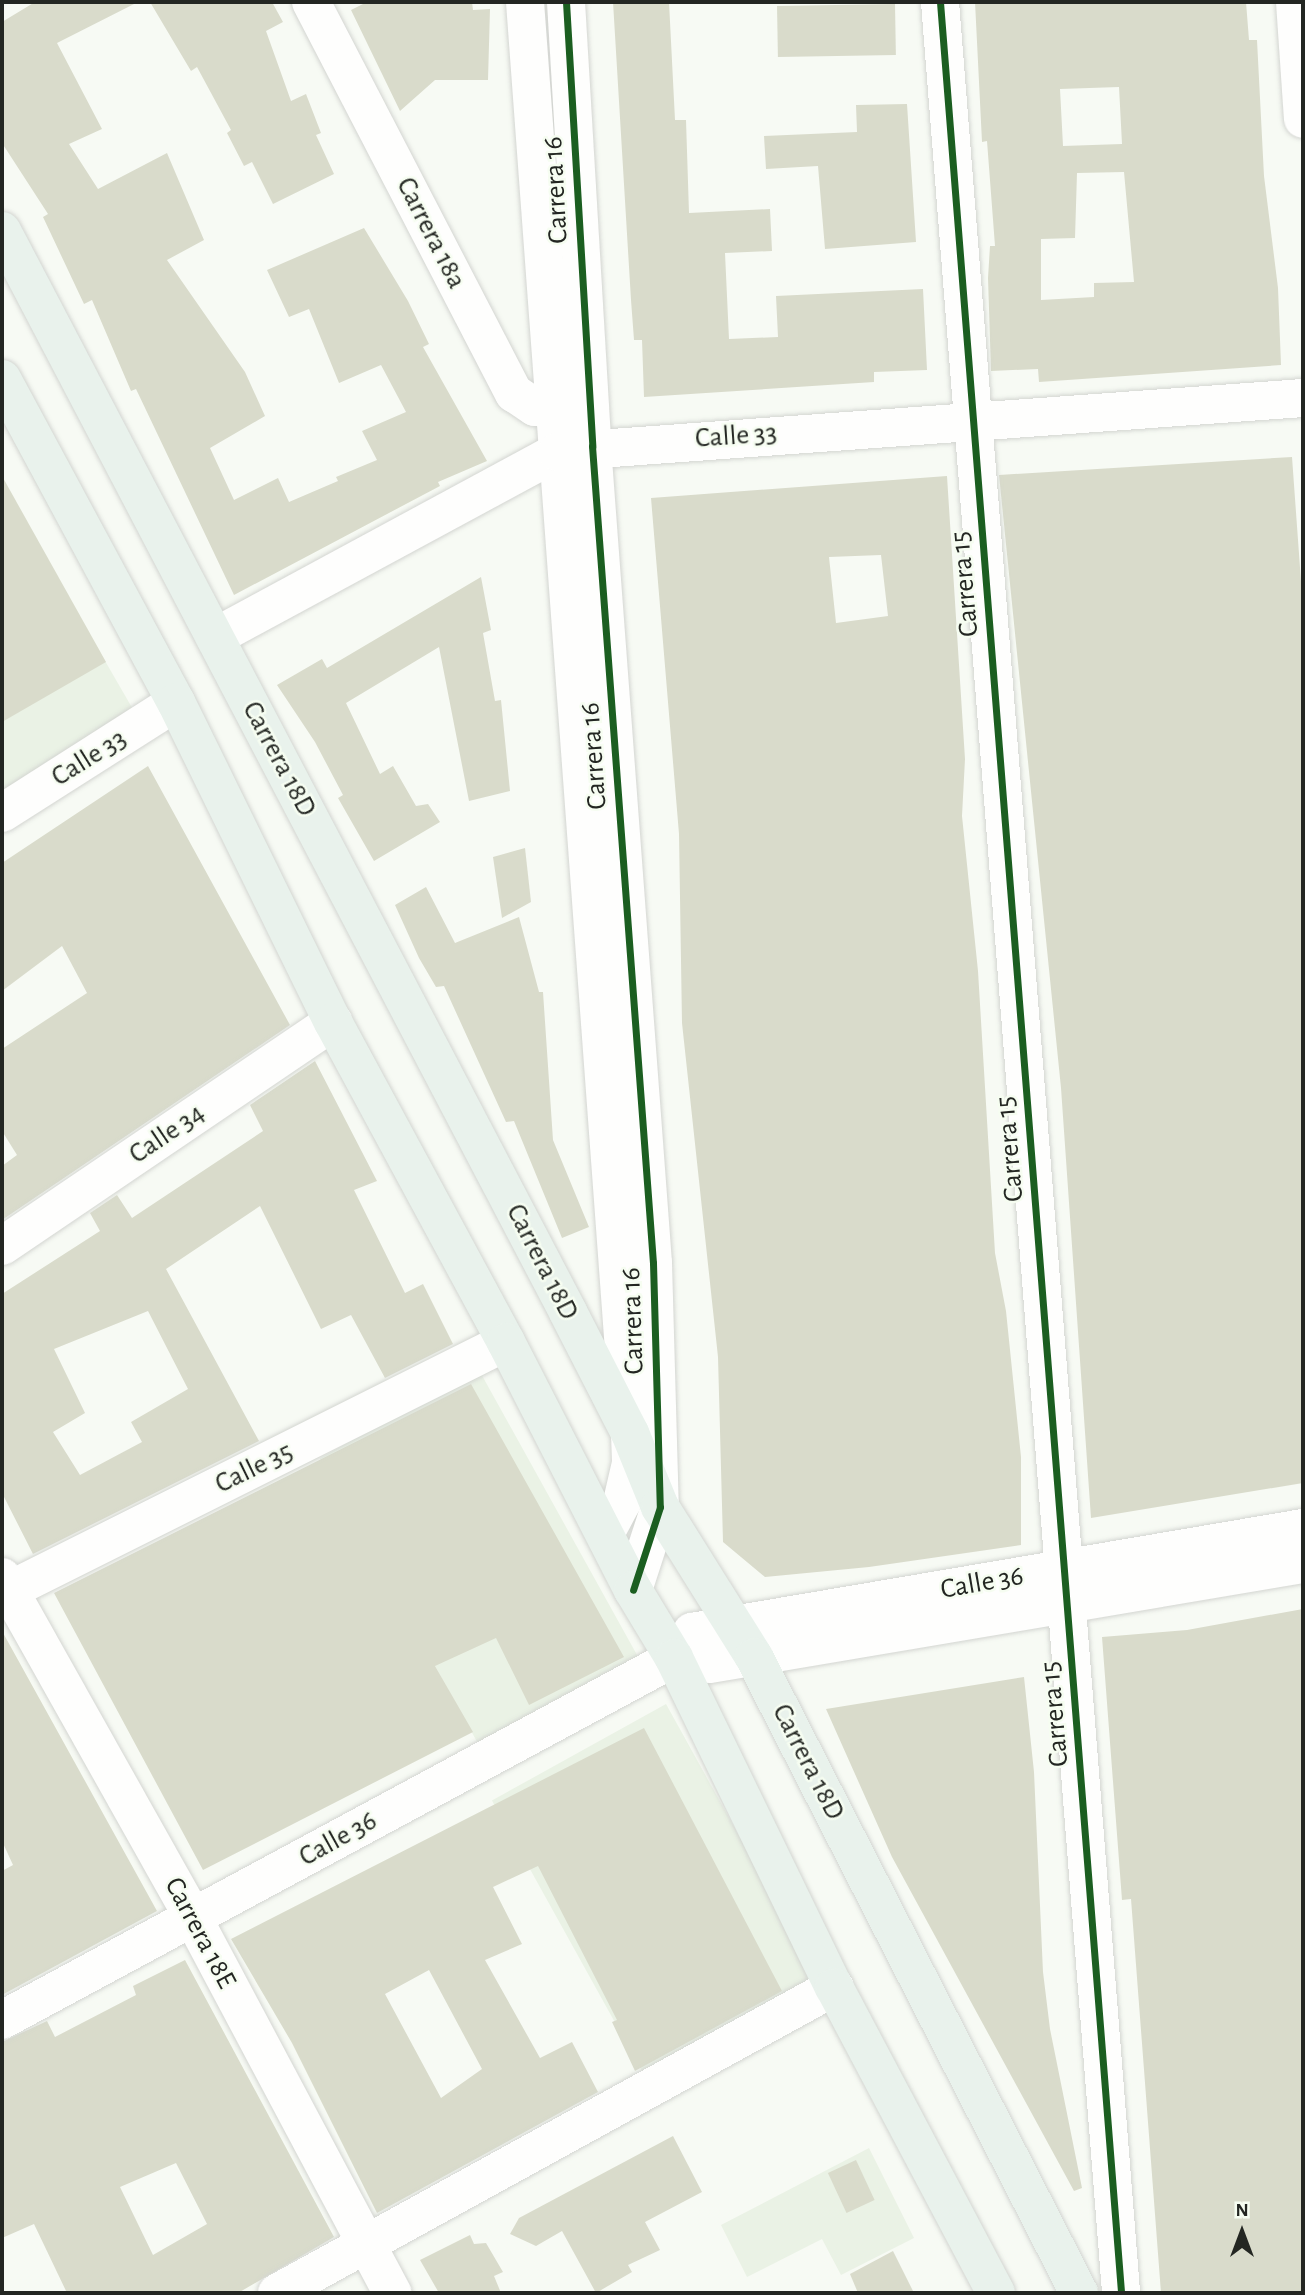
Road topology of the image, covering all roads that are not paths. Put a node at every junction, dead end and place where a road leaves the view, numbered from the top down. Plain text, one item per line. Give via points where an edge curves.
1 (310, 2) edge
2 (525, 2) edge
3 (566, 2) edge
4 (940, 2) edge
5 (1295, 2) edge
6 (1303, 119) edge
7 (2, 231) edge
8 (2, 379) edge
9 (1303, 398) edge
10 (572, 405) junction
11 (11, 419) edge
12 (973, 419) junction
13 (575, 449) junction
14 (215, 637) junction
15 (176, 702) junction
16 (2, 813) edge
17 (333, 1022) junction
18 (2, 1246) edge
19 (506, 1342) junction
20 (630, 1433) junction
21 (660, 1507) junction
22 (1303, 1528) edge
23 (605, 1534) junction
24 (1303, 1564) edge
25 (4, 1587) edge
26 (1066, 1587) junction
27 (633, 1590) junction
28 (733, 1626) junction
29 (754, 1657) junction
30 (674, 1658) junction
31 (193, 1918) junction
32 (834, 1987) junction
33 (2, 2020) edge
34 (367, 2247) junction
35 (277, 2293) edge
36 (392, 2293) edge
37 (996, 2293) edge
38 (1079, 2293) edge
39 (1121, 2293) edge

1 - 10 street, Carrera 18a via 514,393 535,407
2 - 10 street, Carrera 16
3 - 10 street, Carrera 16
4 - 12 street, Carrera 15
5 - 6 street
7 - 14 main road, Carrera 18D
8 - 11 main road
9 - 12 street, Calle 33
10 - 13 street, Carrera 16
11 - 15 main road
12 - 13 street, Calle 33
12 - 26 street, Carrera 15
13 - 14 street, Calle 33
13 - 20 street, Carrera 16
13 - 21 street, Carrera 16 via 652,1249
14 - 20 main road, Carrera 18D
15 - 16 street, Calle 33
15 - 17 main road
17 - 18 street, Calle 34
17 - 19 main road
19 - 23 main road
19 - 25 street, Calle 35
20 - 21 main road, Carrera 18D
20 - 23 street, Carrera 16 via 631,1463 622,1502
21 - 27 street, Carrera 16
21 - 28 main road, Carrera 18D
22 - 26 street, Calle 36
23 - 27 main road
24 - 26 street, Calle 36
25 - 31 street, Carrera 18E
26 - 28 street, Calle 36
26 - 29 street, Calle 36
26 - 39 street, Carrera 15
27 - 30 main road
28 - 29 main road, Carrera 18D
28 - 30 street, Calle 36 via 692,1632
29 - 30 street, Calle 36 via 710,1664
29 - 38 main road, Carrera 18D
30 - 31 street, Calle 36
30 - 32 main road
31 - 33 street, Calle 36
31 - 34 street, Carrera 18E
32 - 34 street
32 - 37 main road
34 - 35 street
34 - 36 street, Carrera 18E

